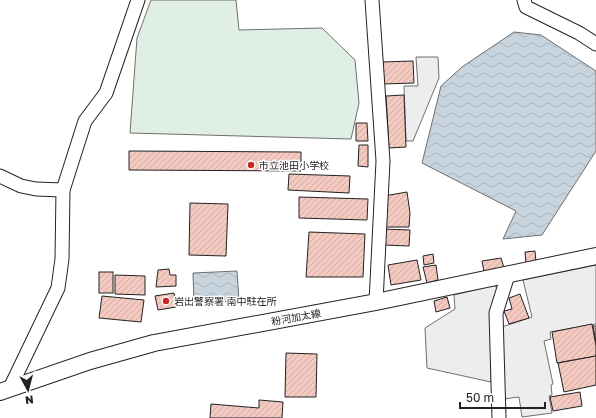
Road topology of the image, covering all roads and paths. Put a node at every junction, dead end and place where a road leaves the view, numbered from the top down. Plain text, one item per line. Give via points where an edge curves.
1 (138, 0) edge
2 (372, 0) edge
3 (524, 0) edge
4 (596, 44) edge
5 (0, 176) edge
6 (63, 190) junction
7 (596, 256) edge
8 (508, 275) junction
9 (376, 302) junction
10 (5, 390) edge
11 (499, 418) edge

1 - 6 street via 106,93 85,121
2 - 9 street via 383,161
3 - 4 street via 526,6
5 - 6 street via 21,186
6 - 10 street via 62,259 58,288
7 - 8 main road, 粉河加太線
8 - 9 main road, 粉河加太線
8 - 11 street via 496,313
9 - 10 main road, 粉河加太線 via 154,343 90,361

